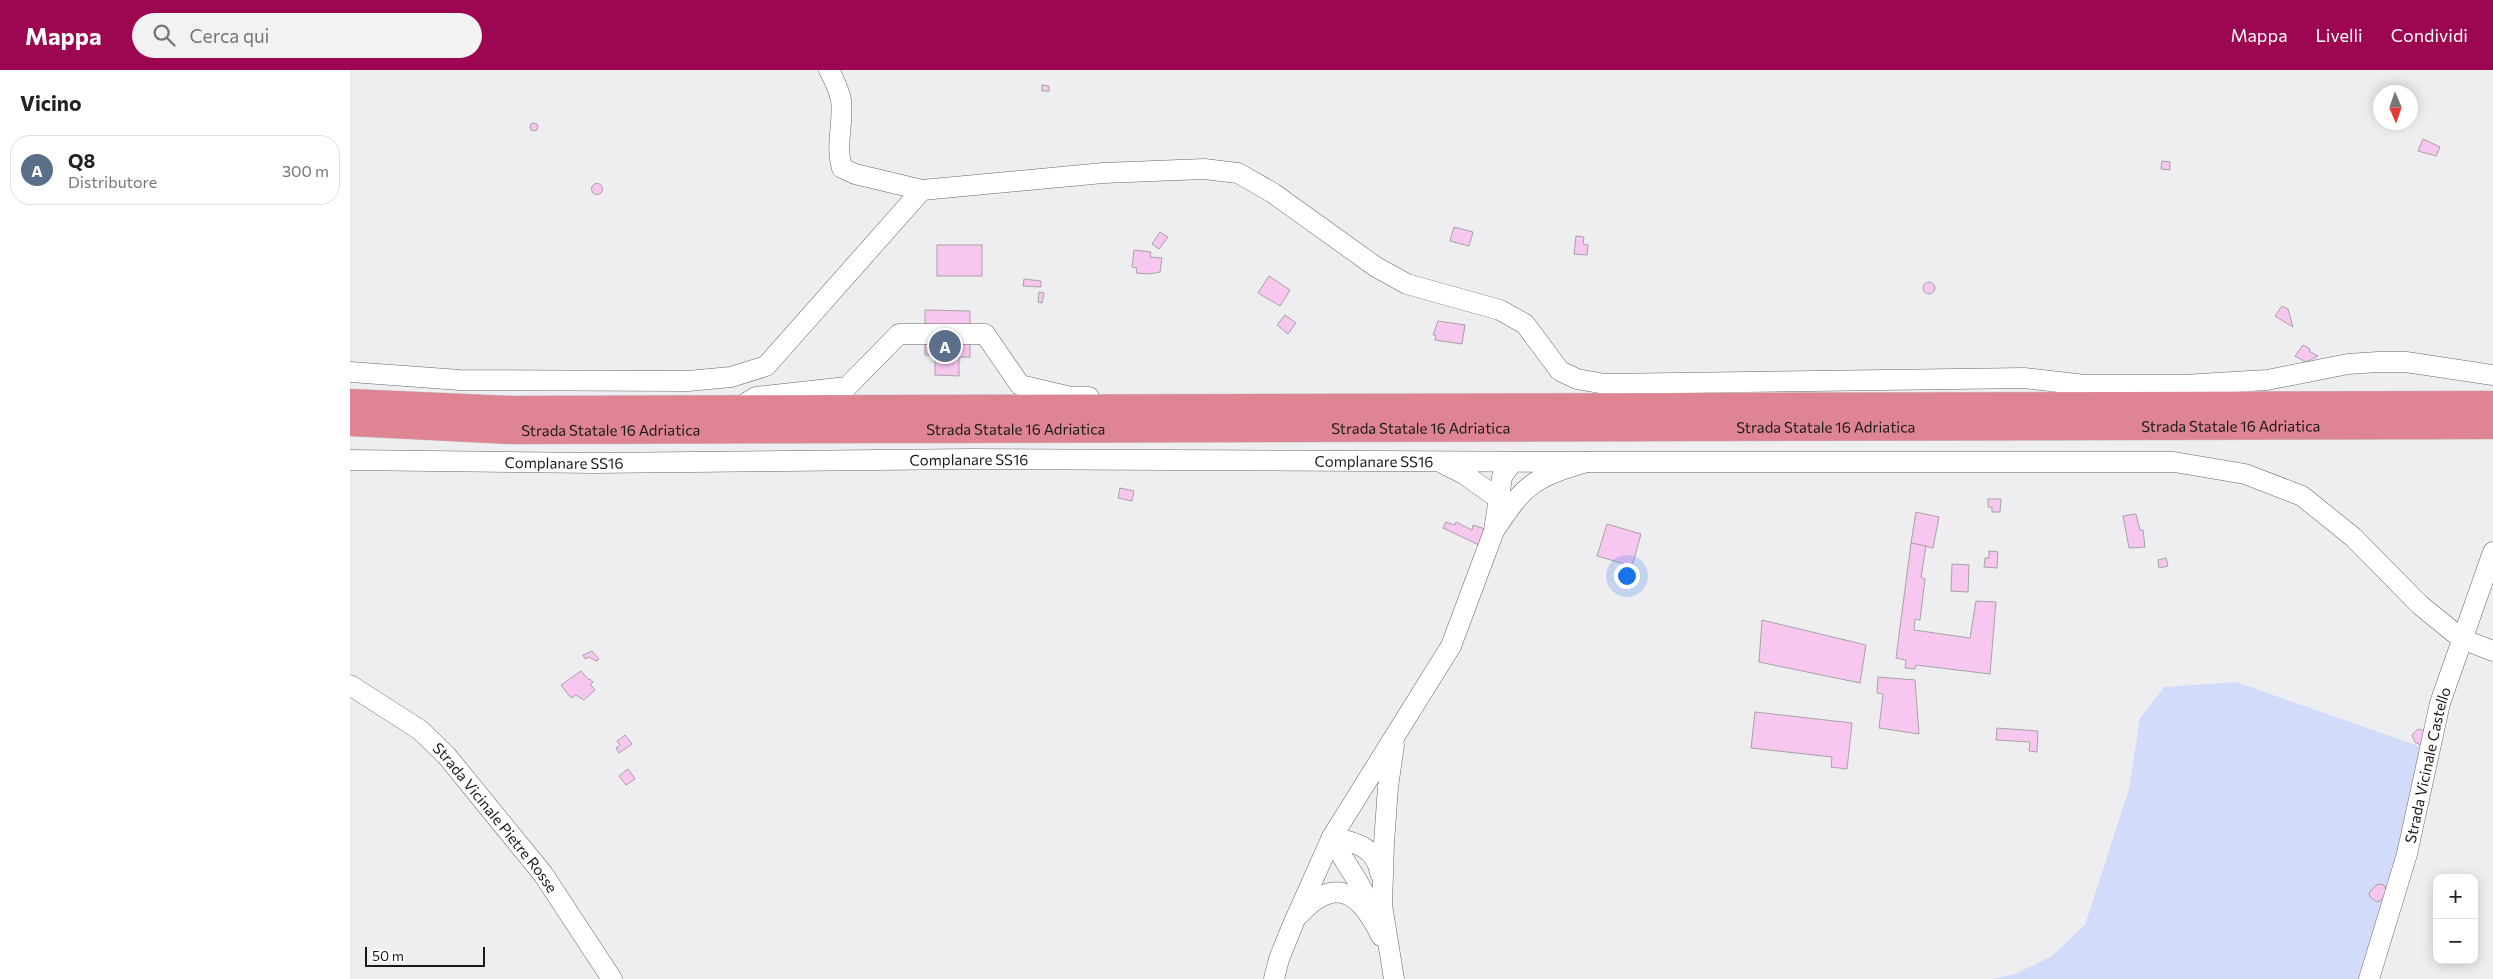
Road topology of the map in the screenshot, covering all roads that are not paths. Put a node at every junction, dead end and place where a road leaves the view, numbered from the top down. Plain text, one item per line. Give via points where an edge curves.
1 (829, 70) edge
2 (922, 190) junction
3 (350, 372) edge
4 (2493, 375) edge
5 (350, 403) edge
6 (2493, 405) edge
7 (734, 409) junction
8 (1188, 409) junction
9 (2377, 416) junction
10 (350, 422) edge
11 (2493, 425) edge
12 (350, 460) edge
13 (1440, 462) junction
14 (1512, 462) junction
15 (1586, 462) junction
16 (1505, 502) junction
17 (2493, 552) edge
18 (2462, 639) junction
19 (2493, 651) edge
20 (350, 685) edge
21 (1396, 737) junction
22 (1332, 837) junction
23 (1383, 888) junction
24 (1372, 917) junction
25 (1294, 922) junction
26 (612, 979) edge
27 (1274, 979) edge
28 (1394, 979) edge
29 (2369, 979) edge

1 - 2 street via 839,89 841,102 837,154 842,168
2 - 3 street via 766,366 731,377 575,382 460,380
2 - 4 street via 1103,172 1204,169 1238,173 1407,284 1500,310 1525,324 1560,371 1577,379 1605,384 2024,378 2085,385 2183,385 2267,380 2348,364 2378,362 2406,362
5 - 7 highway, Strada Statale 16 Adriatica via 511,410
6 - 9 highway, Strada Statale 16 Adriatica
7 - 8 highway, Strada Statale 16 Adriatica
7 - 8 street via 756,397 847,387 899,334 986,334 1020,385 1071,397 1152,400
8 - 9 highway, Strada Statale 16 Adriatica
9 - 10 highway, Strada Statale 16 Adriatica via 511,430
9 - 11 highway, Strada Statale 16 Adriatica
12 - 13 street, Complanare SS16 via 584,463 970,459
13 - 14 street, Complanare SS16
13 - 16 street
14 - 15 street, Complanare SS16
14 - 16 street via 1518,484
15 - 16 street via 1550,472
15 - 18 street, Complanare SS16 via 2174,462 2245,474 2302,496 2420,605
16 - 21 street via 1451,646
17 - 18 street, Strada Vicinale Castello
18 - 19 street, Complanare SS16
18 - 29 street, Strada Vicinale Castello via 2440,703 2407,854
20 - 26 street, Strada Vicinale Pietre Rosse via 420,730 446,755 543,874
21 - 22 street
21 - 23 street via 1388,787
22 - 23 street via 1372,852 1380,868
22 - 24 street via 1346,866 1366,893
22 - 25 street
23 - 28 street via 1382,905
24 - 25 street via 1360,900 1336,892 1320,895
24 - 28 street
25 - 27 street

